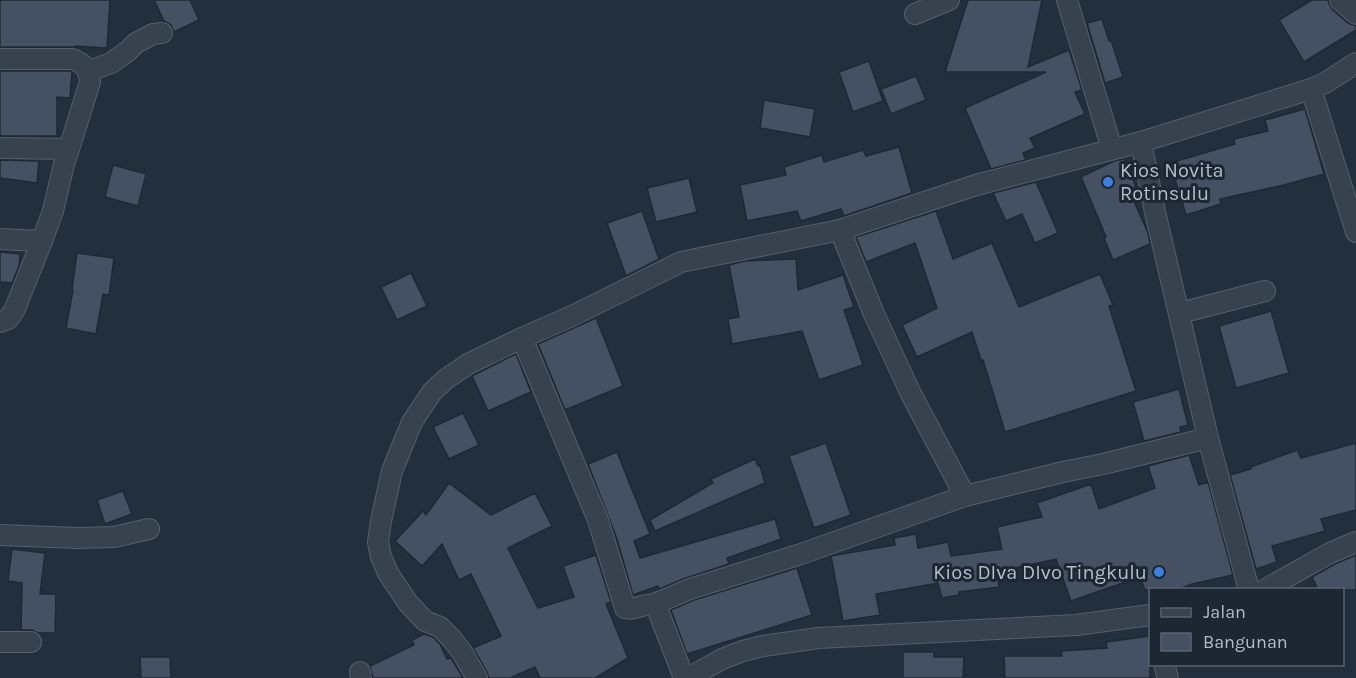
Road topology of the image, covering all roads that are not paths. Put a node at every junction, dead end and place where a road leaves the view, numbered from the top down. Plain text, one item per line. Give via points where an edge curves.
1 (949, 0) edge
2 (1067, 0) edge
3 (1340, 0) edge
4 (915, 14) dead end
5 (1356, 14) edge
6 (162, 33) dead end
7 (0, 59) edge
8 (1356, 63) edge
9 (89, 71) junction
10 (1311, 89) junction
11 (1141, 142) junction
12 (0, 148) edge
13 (69, 149) junction
14 (1112, 149) junction
15 (1354, 223) edge
16 (840, 230) junction
17 (0, 239) edge
18 (42, 241) junction
19 (1265, 291) dead end
20 (1178, 307) junction
21 (0, 322) edge
22 (522, 338) junction
23 (1208, 438) junction
24 (965, 496) junction
25 (149, 529) dead end
26 (0, 536) edge
27 (1356, 542) edge
28 (1248, 588) edge
29 (1268, 588) edge
30 (652, 605) junction
31 (1149, 616) edge
32 (0, 642) edge
33 (31, 642) dead end
34 (477, 678) edge
35 (686, 678) edge

1 - 4 street
2 - 14 street
3 - 5 street
6 - 9 street via 153,34 111,63
7 - 9 street via 72,59
8 - 10 street
9 - 13 street via 90,82
10 - 11 street
10 - 15 street
11 - 14 street
11 - 20 street
12 - 13 street
13 - 18 street
14 - 16 street via 976,184
16 - 22 street via 681,262
16 - 24 street via 910,394
17 - 18 street
18 - 21 street via 14,311
19 - 20 street
20 - 23 street
22 - 30 street via 600,529 625,608
22 - 34 street via 468,364 432,392 412,422 392,471 378,542 387,573 408,603 425,621 440,627 451,638
23 - 24 street
23 - 28 street
24 - 30 street
25 - 26 street via 114,537
27 - 29 street
30 - 35 street via 657,608
31 - 35 street via 1076,625 818,638 742,651
32 - 33 street

